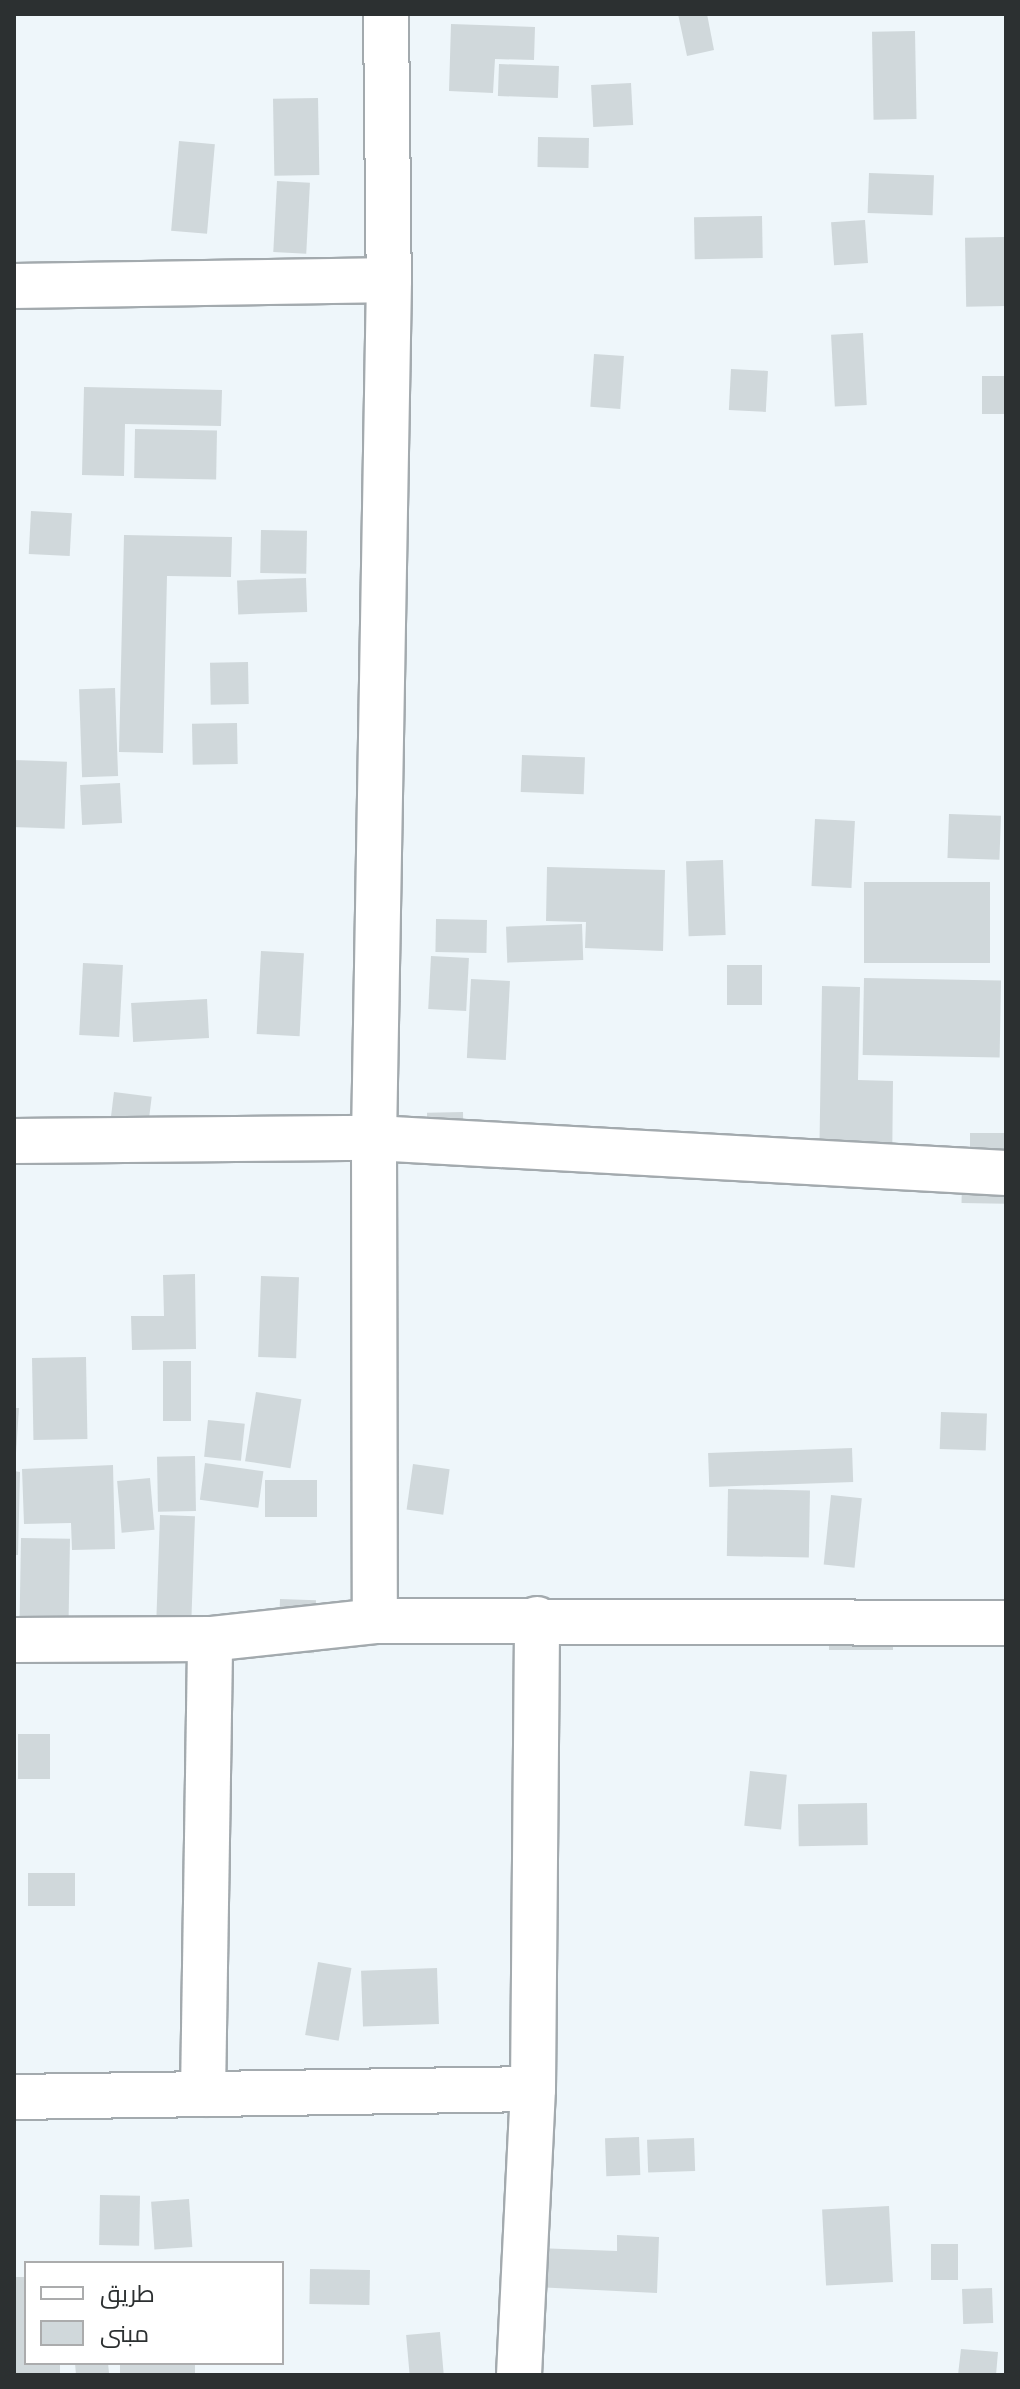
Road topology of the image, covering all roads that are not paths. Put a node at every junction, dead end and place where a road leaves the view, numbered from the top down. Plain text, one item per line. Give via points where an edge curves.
1 (386, 14) edge
2 (389, 280) junction
3 (14, 286) edge
4 (374, 1138) junction
5 (14, 1141) edge
6 (1006, 1173) edge
7 (537, 1619) junction
8 (375, 1621) junction
9 (1006, 1623) edge
10 (210, 1639) junction
11 (14, 1640) edge
12 (533, 2089) junction
13 (203, 2094) junction
14 (14, 2097) edge
15 (519, 2375) edge

1 - 2 street
2 - 3 street
2 - 4 street
4 - 5 street
4 - 6 street
4 - 8 street
7 - 8 street
7 - 9 street
7 - 12 street
8 - 10 street
10 - 11 street
10 - 13 street
12 - 13 street
12 - 15 street
13 - 14 street

